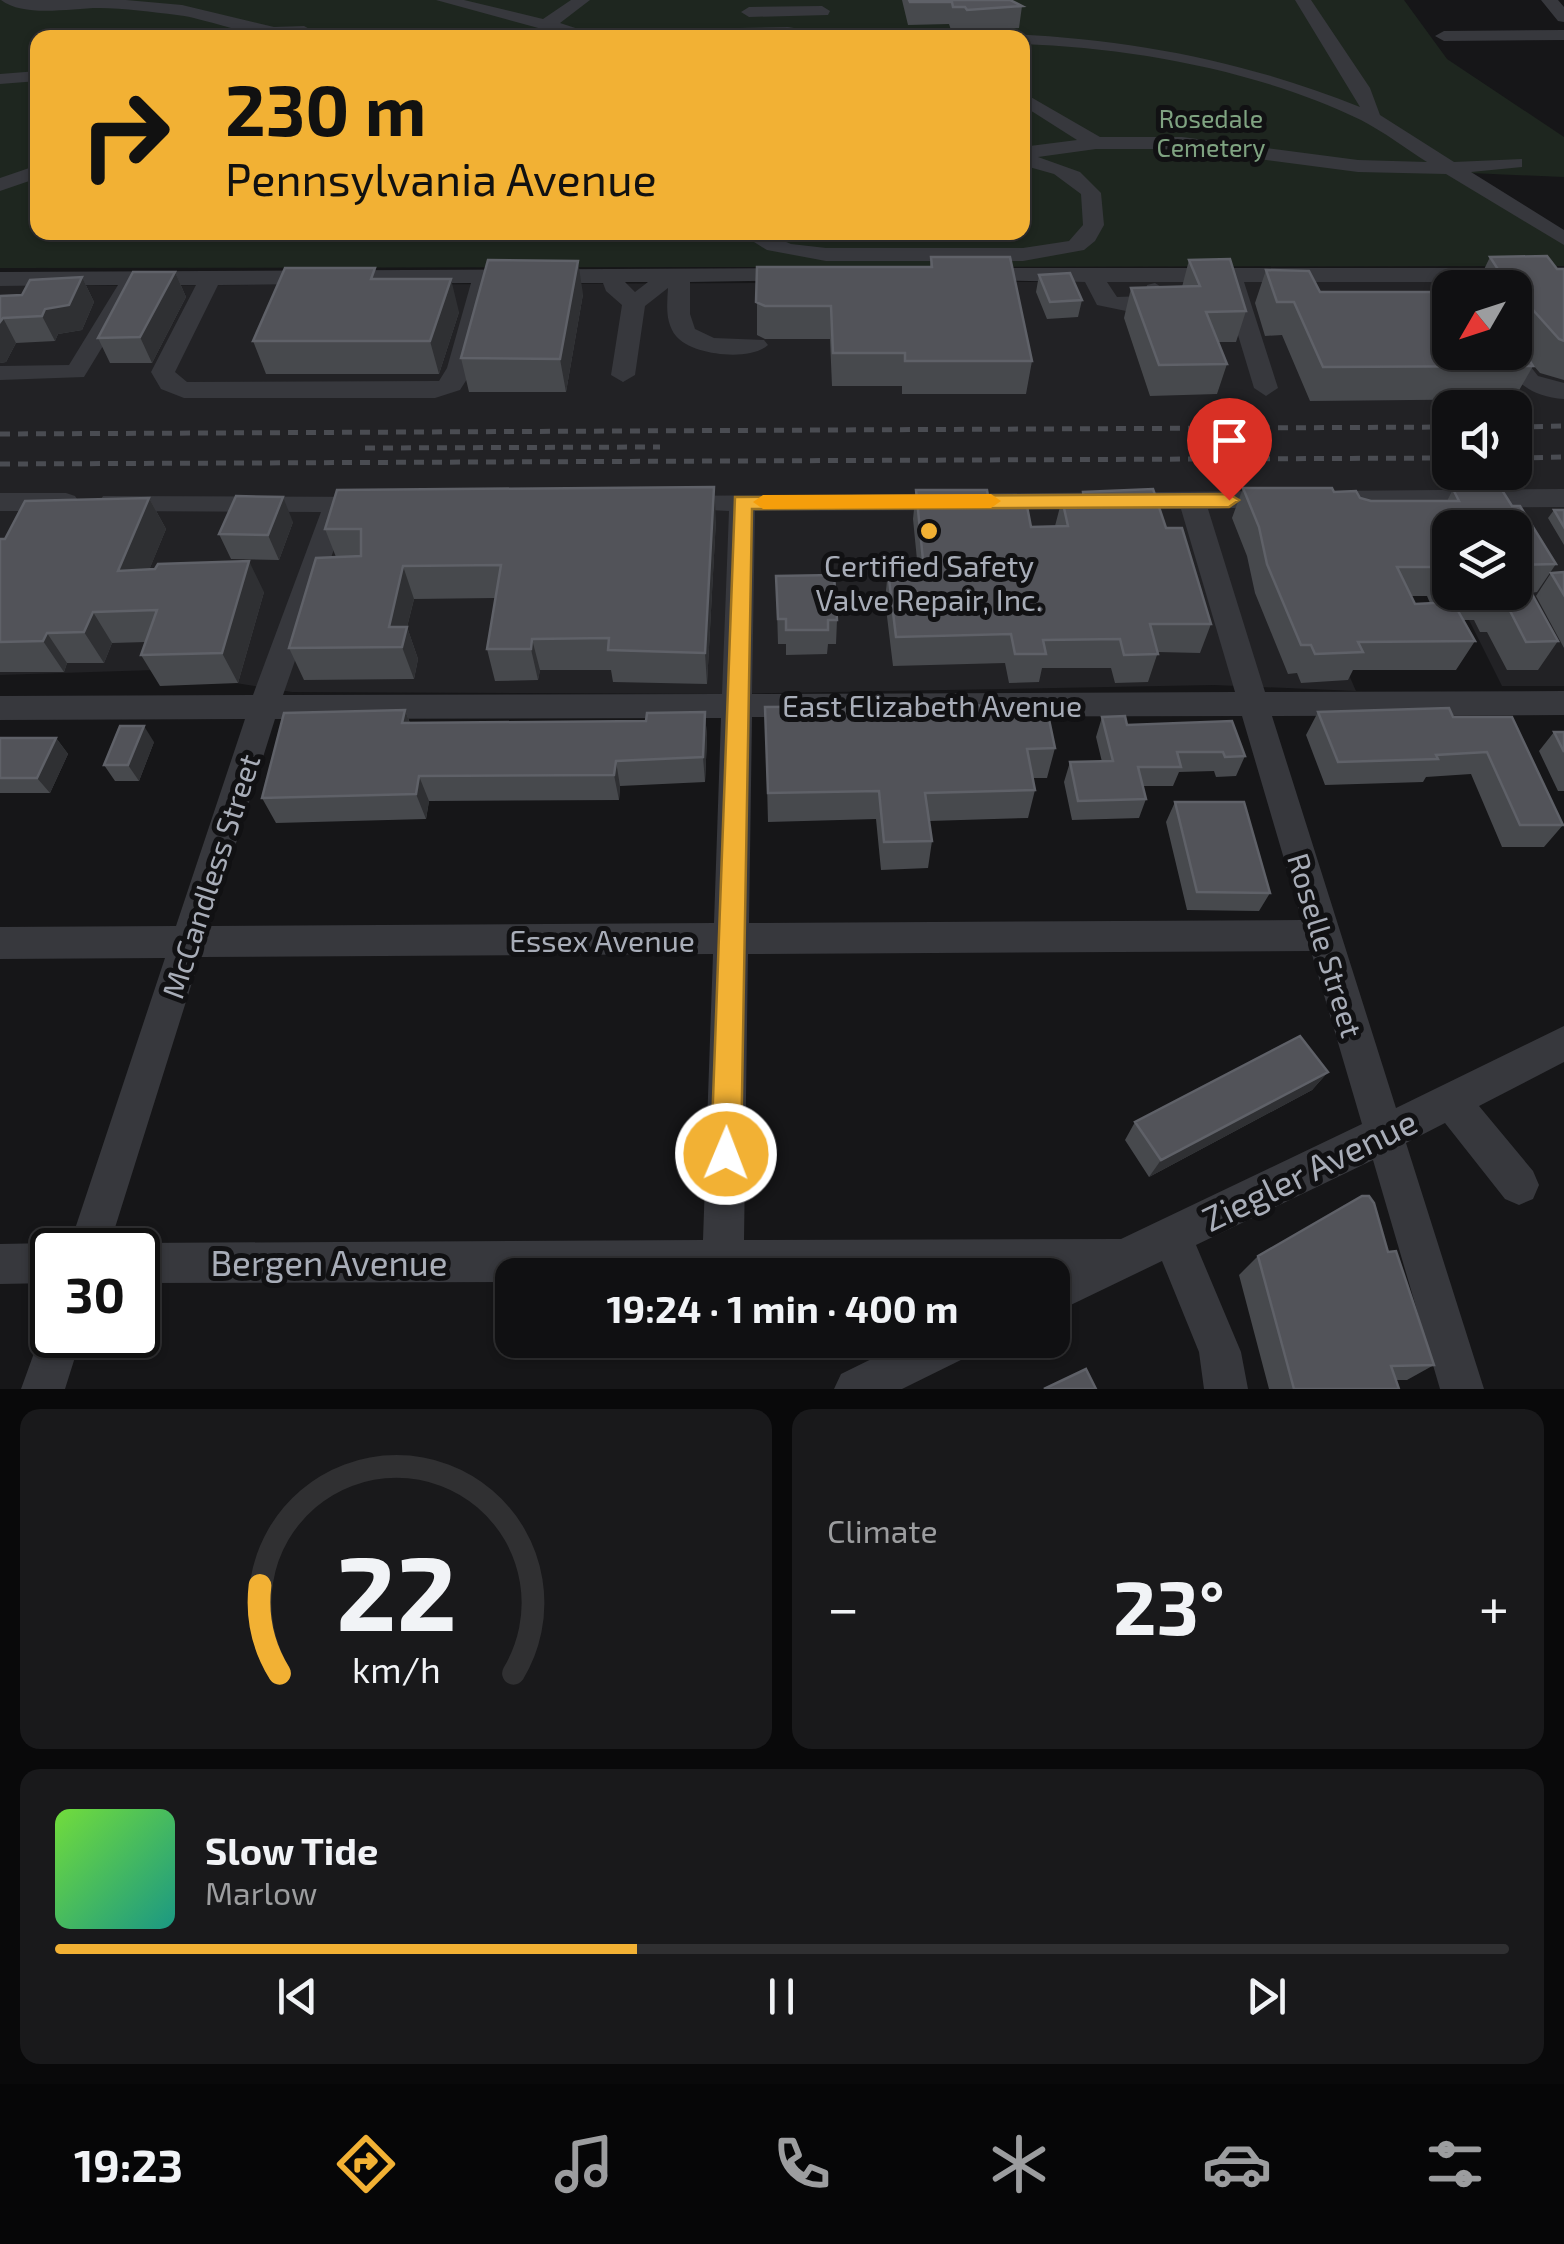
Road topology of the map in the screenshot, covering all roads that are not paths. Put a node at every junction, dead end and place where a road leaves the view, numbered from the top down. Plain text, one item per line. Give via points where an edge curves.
1 (9, 0) edge
2 (444, 0) edge
3 (582, 0) edge
4 (1303, 0) edge
5 (1549, 0) edge
6 (159, 4) edge
7 (822, 11) dead end
8 (1564, 17) edge
9 (754, 18) edge
10 (546, 25) junction
11 (273, 30) edge
12 (566, 30) edge
13 (704, 30) edge
14 (783, 30) edge
15 (1444, 36) dead end
16 (1564, 36) edge
17 (1030, 39) edge
18 (30, 77) edge
19 (0, 79) edge
20 (1030, 102) edge
21 (1369, 117) junction
22 (1096, 144) junction
23 (1030, 155) edge
24 (1030, 158) edge
25 (1515, 163) dead end
26 (1450, 168) junction
27 (30, 174) edge
28 (0, 186) edge
29 (30, 189) edge
30 (1564, 239) edge
31 (759, 240) edge
32 (1231, 275) junction
33 (1564, 275) edge
34 (484, 276) junction
35 (614, 276) junction
36 (669, 276) junction
37 (211, 277) junction
38 (1532, 277) edge
39 (7, 278) edge
40 (1432, 280) edge
41 (127, 287) junction
42 (62, 297) edge
43 (0, 298) edge
44 (634, 303) junction
45 (756, 346) dead end
46 (1518, 370) edge
47 (0, 373) edge
48 (623, 375) dead end
49 (1266, 388) dead end
50 (1564, 391) edge
51 (1564, 498) edge
52 (1192, 501) junction
53 (0, 502) edge
54 (649, 502) edge
55 (742, 502) junction
56 (336, 503) junction
57 (391, 503) edge
58 (1564, 703) edge
59 (1252, 704) junction
60 (737, 705) junction
61 (264, 707) junction
62 (0, 708) edge
63 (1324, 936) junction
64 (731, 939) junction
65 (188, 942) junction
66 (0, 943) edge
67 (1564, 1042) edge
68 (1546, 1060) edge
69 (1450, 1100) junction
70 (1384, 1134) junction
71 (1519, 1185) dead end
72 (95, 1228) edge
73 (1172, 1235) junction
74 (723, 1258) edge
75 (1070, 1259) edge
76 (1121, 1259) junction
77 (495, 1262) edge
78 (160, 1263) edge
79 (0, 1264) edge
80 (30, 1264) edge
81 (1070, 1284) edge
82 (54, 1358) edge
83 (919, 1358) edge
84 (44, 1389) edge
85 (856, 1389) edge
86 (1226, 1389) edge
87 (1462, 1389) edge

1 - 6 street
2 - 10 street
3 - 10 street
4 - 21 street via 1361,88
5 - 8 street
6 - 11 street
7 - 9 street
9 - 13 street
9 - 14 street
10 - 12 street
15 - 16 street
17 - 21 street via 1169,54 1270,80
18 - 19 street
20 - 22 street
21 - 26 street
22 - 23 street
22 - 26 street via 1182,143 1358,166
24 - 31 street via 1086,185 1097,207 1093,231 1081,243 1040,253 867,256 788,250
25 - 26 street
26 - 30 street
27 - 28 street
28 - 29 street
32 - 36 street via 1151,275 1158,300 1148,304 1103,299 1094,275
32 - 40 street
32 - 49 street
33 - 38 street
34 - 35 street
34 - 37 street
34 - 37 street via 451,384 435,390 184,390 169,384 163,372
35 - 36 street
35 - 44 street via 614,286
36 - 44 street
36 - 45 street via 686,333 704,343
37 - 41 street
39 - 41 street
39 - 43 street
41 - 42 street
41 - 47 street via 76,372
44 - 48 street
46 - 50 street via 1524,380
51 - 52 street
52 - 55 street
52 - 59 street, Roselle Street
53 - 56 street
54 - 55 street
55 - 60 street
56 - 57 street
56 - 61 street, McCandless Street
58 - 59 street, East Elizabeth Avenue
59 - 60 street, East Elizabeth Avenue
59 - 63 street, Roselle Street
60 - 61 street, East Elizabeth Avenue
60 - 64 street
61 - 62 street, East Elizabeth Avenue
61 - 65 street, McCandless Street
63 - 64 street, Essex Avenue
63 - 70 street, Roselle Street
64 - 65 street, Essex Avenue
64 - 74 street
65 - 66 street, Essex Avenue
65 - 72 street, McCandless Street
67 - 68 street, Ziegler Avenue
68 - 69 street, Ziegler Avenue
69 - 70 street, Ziegler Avenue
69 - 71 street
70 - 73 street, Ziegler Avenue
70 - 87 street, Roselle Street
73 - 76 street, Ziegler Avenue
73 - 86 street via 1220,1352
75 - 76 street, Bergen Avenue
76 - 81 street, Ziegler Avenue
77 - 78 street, Bergen Avenue
79 - 80 street
82 - 84 street
83 - 85 street

